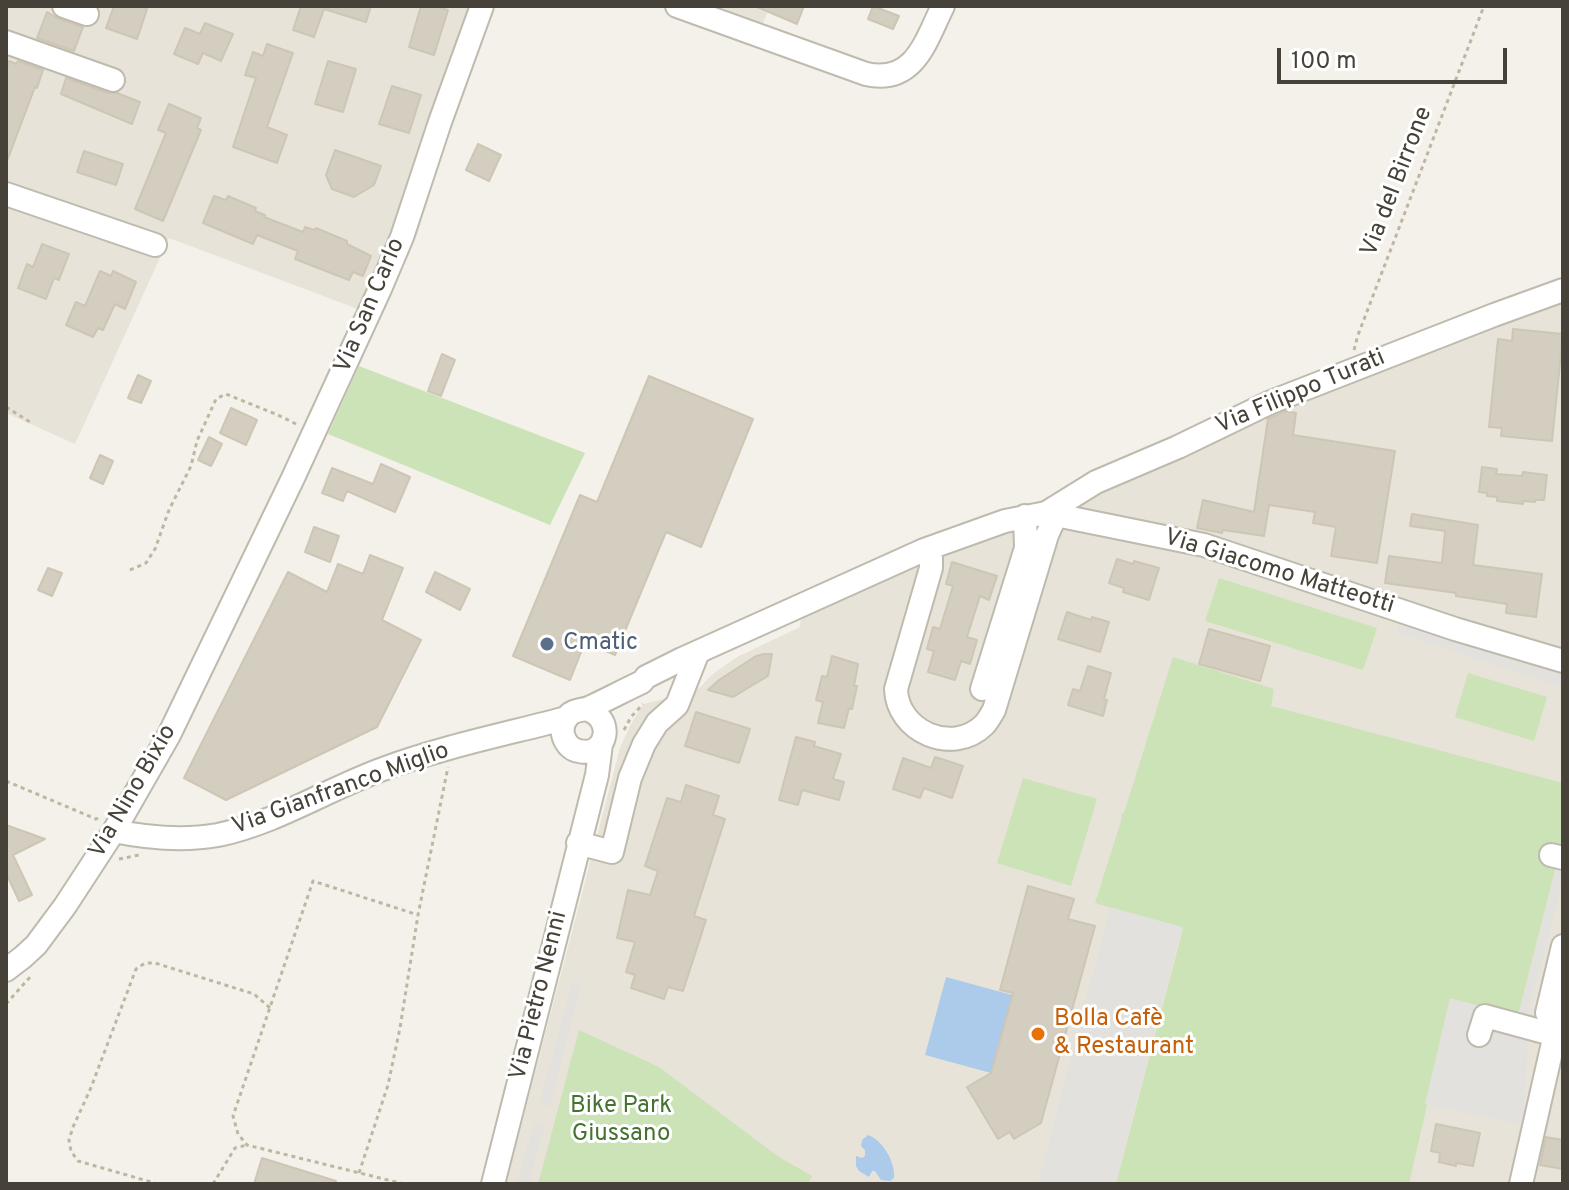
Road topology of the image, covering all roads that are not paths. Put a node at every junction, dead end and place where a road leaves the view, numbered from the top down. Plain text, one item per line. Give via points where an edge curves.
1 (64, 6) edge
2 (482, 6) edge
3 (677, 6) edge
4 (943, 6) edge
5 (87, 14) dead end
6 (6, 42) edge
7 (113, 80) dead end
8 (6, 194) edge
9 (155, 245) dead end
10 (1563, 290) edge
11 (1042, 514) junction
12 (924, 550) junction
13 (236, 596) joint
14 (698, 652) junction
15 (1563, 661) edge
16 (648, 677) junction
17 (982, 689) dead end
18 (681, 692) junction
19 (576, 714) junction
20 (519, 730) junction
21 (610, 735) junction
22 (571, 747) junction
23 (598, 770) junction
24 (630, 778) junction
25 (587, 808) junction
26 (112, 822) junction
27 (578, 843) junction
28 (1563, 946) edge
29 (6, 970) edge
30 (1563, 999) edge
31 (1549, 1034) junction
32 (1479, 1035) dead end
33 (493, 1184) edge
34 (1521, 1184) edge

1 - 5 street
2 - 13 street, Via San Carlo via 397,247
3 - 4 street via 879,76 897,73 914,60
6 - 7 street
8 - 9 street
10 - 11 street, Via Filippo Turati via 1271,402 1096,482
11 - 12 street, Via Giacomo Matteotti via 1005,521
11 - 12 street via 1047,535 994,710 986,724 966,737 925,734 897,700 931,568
11 - 15 street, Via Giacomo Matteotti via 1204,545
11 - 17 street via 1026,548
12 - 14 street, Via Giacomo Matteotti
13 - 26 street, Via Nino Bixio via 158,756
14 - 16 street, Via Giacomo Matteotti
14 - 18 street
16 - 18 street via 667,673
16 - 19 street, Via Giacomo Matteotti
16 - 21 street, Via Giacomo Matteotti
18 - 24 street via 677,705 644,744
19 - 20 street, Via Gianfranco Miglio
19 - 21 street via 599,716
19 - 22 street via 563,731
20 - 22 street
20 - 26 street, Via Gianfranco Miglio via 384,769 221,834 159,838
21 - 22 street via 589,752
21 - 23 street, Via Pietro Nenni
22 - 25 street, Via Pietro Nenni
23 - 24 street
23 - 25 street, Via Pietro Nenni
24 - 27 street via 612,852
25 - 27 street, Via Pietro Nenni
26 - 29 street, Via Nino Bixio via 46,932
27 - 33 street, Via Pietro Nenni
28 - 31 street
30 - 31 street
31 - 32 street via 1485,1016
31 - 34 street

